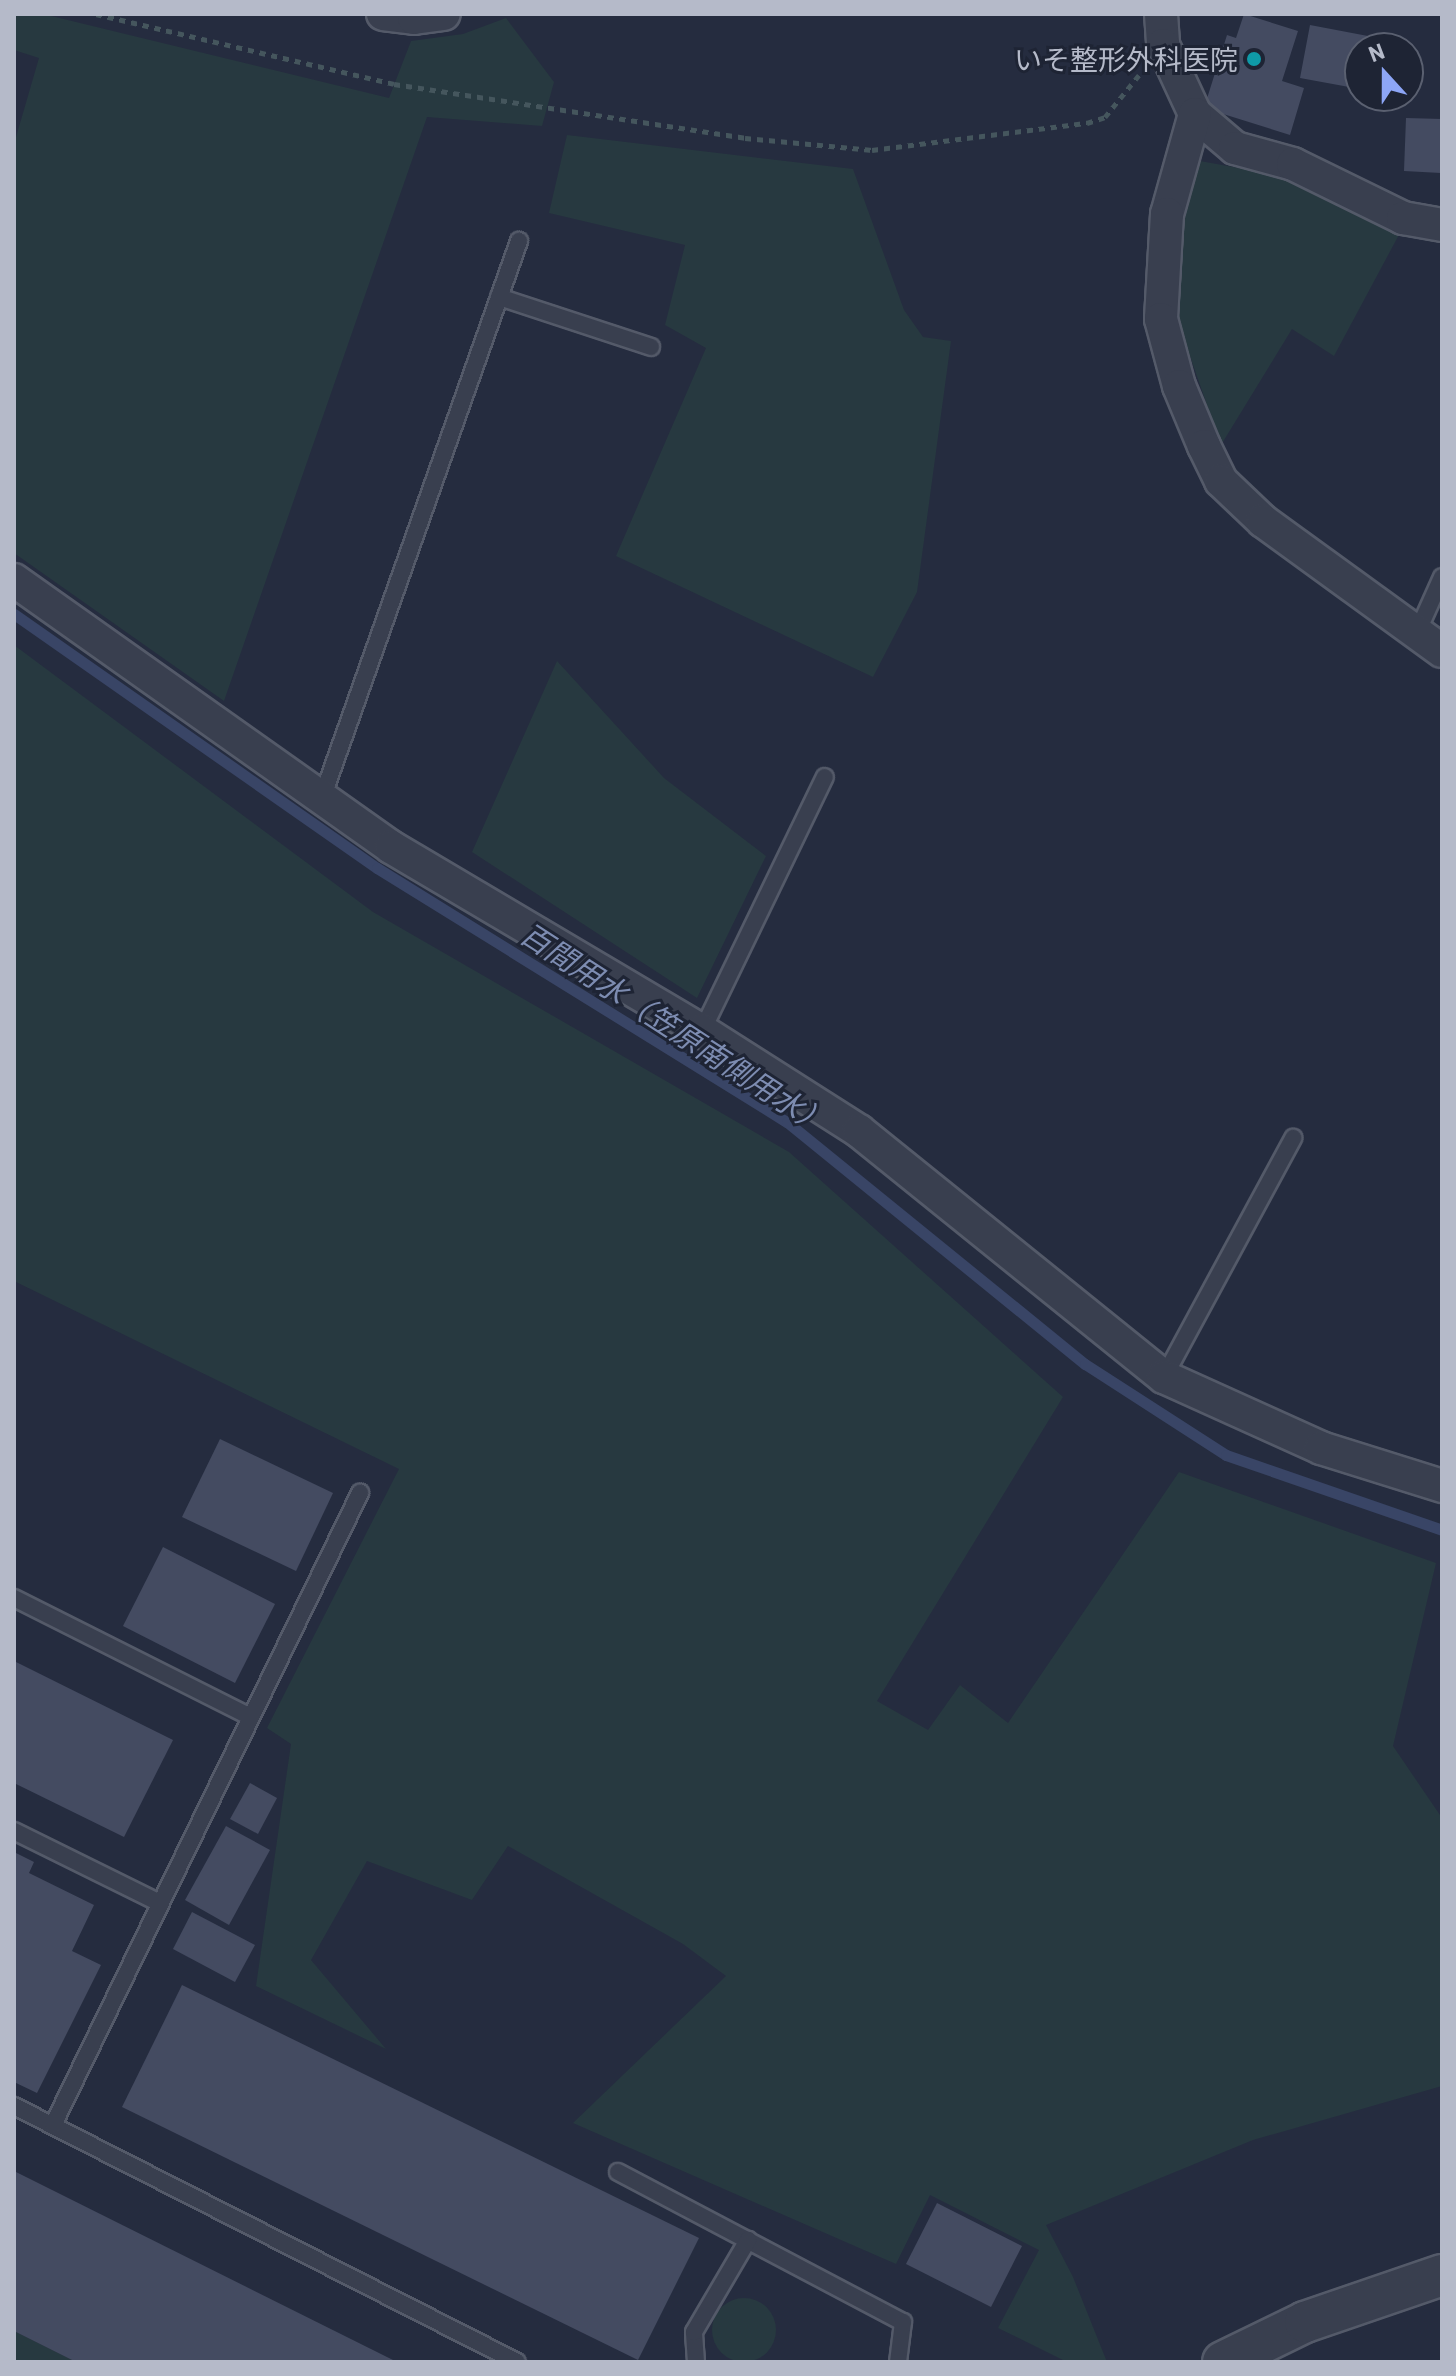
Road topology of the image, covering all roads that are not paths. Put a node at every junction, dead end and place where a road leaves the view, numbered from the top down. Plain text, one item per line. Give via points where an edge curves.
1 (383, 14) edge
2 (444, 14) edge
3 (1162, 29) edge
4 (1195, 114) junction
5 (1442, 225) edge
6 (519, 241) dead end
7 (499, 297) junction
8 (651, 347) dead end
9 (1442, 577) edge
10 (14, 580) edge
11 (1430, 642) edge
12 (825, 777) dead end
13 (322, 798) junction
14 (702, 1031) junction
15 (1293, 1138) dead end
16 (1164, 1377) junction
17 (1442, 1486) edge
18 (360, 1493) dead end
19 (14, 1598) edge
20 (251, 1717) junction
21 (14, 1831) edge
22 (160, 1903) junction
23 (14, 2106) edge
24 (53, 2125) junction
25 (618, 2172) dead end
26 (748, 2240) junction
27 (1442, 2275) edge
28 (517, 2362) edge
29 (696, 2362) edge
30 (898, 2362) edge
31 (1223, 2362) edge

1 - 2 street
3 - 4 street
4 - 5 street via 1235,148 1293,164 1403,218
4 - 11 street via 1167,214 1161,319 1179,386 1204,446 1221,481 1263,521
6 - 7 lane
7 - 8 lane
7 - 13 lane
9 - 11 lane
10 - 13 street
12 - 14 lane
13 - 14 street via 391,847
14 - 16 street via 859,1131
15 - 16 lane
16 - 17 street via 1321,1448
18 - 20 lane
19 - 20 lane
20 - 22 lane
21 - 22 lane
22 - 24 lane
23 - 24 lane
24 - 28 lane
25 - 26 lane
26 - 29 lane via 694,2332
26 - 30 lane via 903,2322
27 - 31 street via 1305,2322

